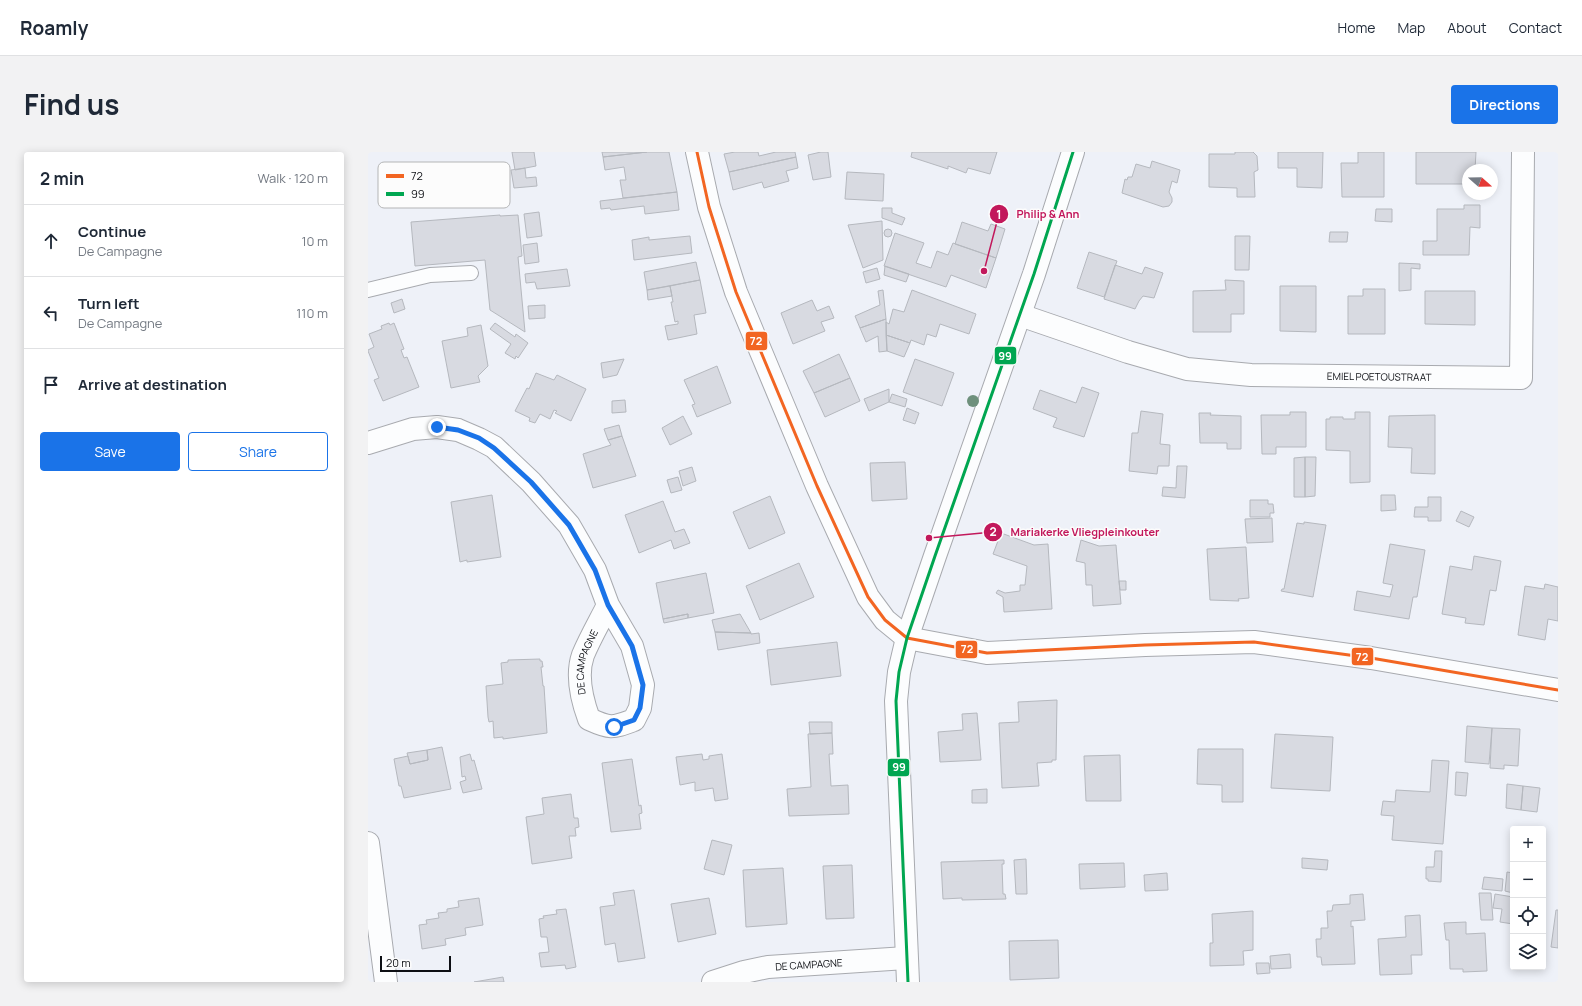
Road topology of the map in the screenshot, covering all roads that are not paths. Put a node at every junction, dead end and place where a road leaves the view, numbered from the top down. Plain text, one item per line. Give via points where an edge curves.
1 (697, 152) edge
2 (1073, 152) edge
3 (1523, 152) edge
4 (471, 273) dead end
5 (368, 290) edge
6 (1020, 315) junction
7 (368, 443) edge
8 (608, 605) junction
9 (907, 638) junction
10 (1558, 690) edge
11 (368, 843) edge
12 (906, 958) junction
13 (386, 982) edge
14 (713, 982) edge
15 (908, 982) edge

1 - 9 street via 709,207 736,292 817,486 868,597 885,620
2 - 6 street
3 - 6 street, EMIEL POETOUSTRAAT via 1521,378 1251,375 1187,369
4 - 5 lane via 430,275
6 - 9 street
7 - 8 street, DE CAMPAGNE via 413,429 437,427 458,430 479,438 494,448 531,482 569,525 595,570
8 - 8 street, DE CAMPAGNE via 583,656 580,680 582,700 589,719 614,727 634,720 640,708 643,685 632,646
9 - 10 street via 987,653 1254,642 1371,658
9 - 12 street via 899,672 896,701
11 - 13 street
12 - 14 street, DE CAMPAGNE via 768,967
12 - 15 street

